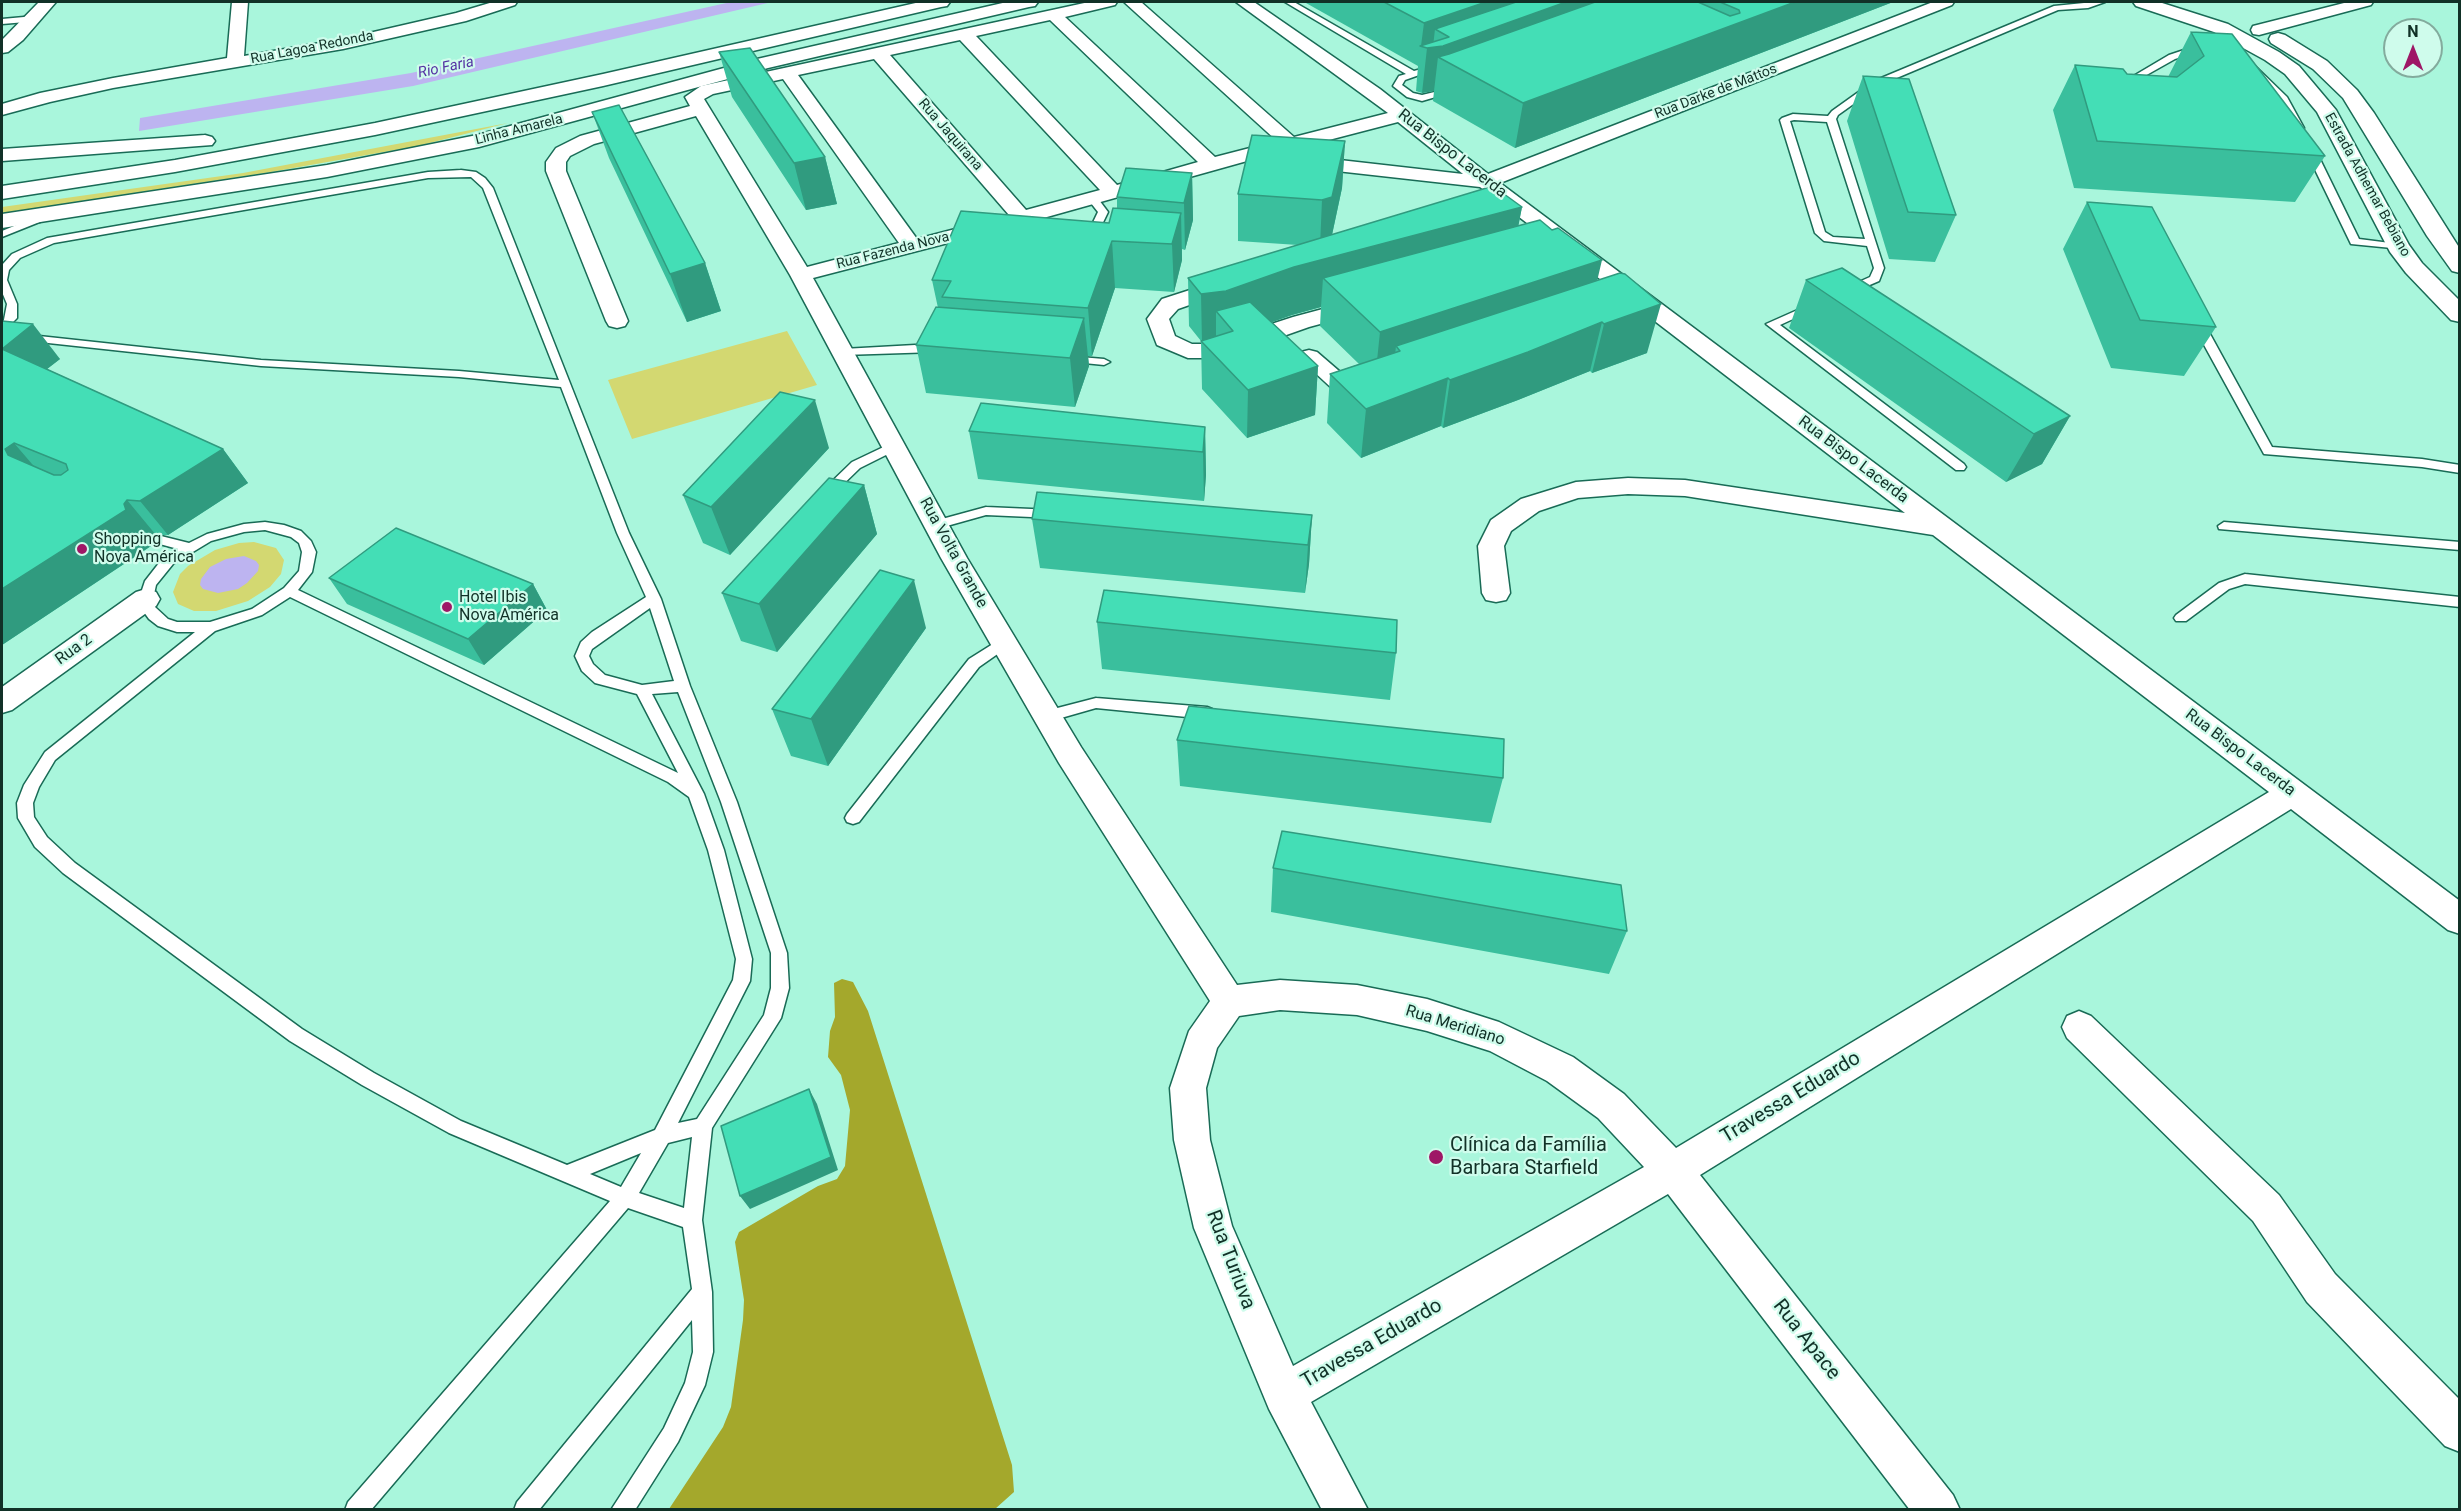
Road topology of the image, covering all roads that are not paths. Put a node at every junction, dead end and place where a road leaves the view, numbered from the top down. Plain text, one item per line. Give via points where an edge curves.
1 (48, 2) edge
2 (240, 2) edge
3 (509, 2) edge
4 (941, 2) edge
5 (1029, 2) edge
6 (1108, 2) edge
7 (1132, 2) edge
8 (1244, 2) edge
9 (1289, 2) edge
10 (1946, 2) edge
11 (2101, 2) edge
12 (2142, 2) edge
13 (2187, 2) edge
14 (2365, 2) edge
15 (1053, 14) junction
16 (34, 19) junction
17 (2, 22) edge
18 (2259, 30) junction
19 (963, 33) junction
20 (2236, 35) junction
21 (2, 48) edge
22 (878, 52) junction
23 (235, 62) junction
24 (2241, 62) edge
25 (764, 63) junction
26 (1445, 63) edge
27 (568, 68) dead end
28 (787, 72) junction
29 (1413, 74) junction
30 (1461, 87) edge
31 (2111, 92) edge
32 (698, 102) junction
33 (2, 110) edge
34 (1402, 115) junction
35 (1831, 119) junction
36 (205, 141) junction
37 (1291, 144) junction
38 (2, 155) edge
39 (1247, 155) junction
40 (1211, 164) junction
41 (176, 166) junction
42 (2, 172) edge
43 (1113, 192) junction
44 (2, 193) edge
45 (1494, 196) junction
46 (1092, 198) junction
47 (53, 213) junction
48 (1022, 218) junction
49 (2, 221) edge
50 (2, 234) edge
51 (1871, 243) junction
52 (912, 247) junction
53 (2398, 247) junction
54 (1097, 248) edge
55 (16, 256) junction
56 (2, 258) edge
57 (2460, 266) edge
58 (801, 275) junction
59 (1243, 279) edge
60 (1380, 300) edge
61 (2194, 314) edge
62 (2460, 315) edge
63 (617, 321) dead end
64 (2, 327) edge
65 (2, 335) edge
66 (951, 350) edge
67 (843, 352) junction
68 (1310, 357) edge
69 (1057, 358) edge
70 (1104, 362) dead end
71 (566, 384) junction
72 (1389, 386) edge
73 (894, 446) junction
74 (1960, 468) dead end
75 (2460, 470) edge
76 (816, 505) edge
77 (1067, 515) edge
78 (936, 525) junction
79 (2224, 525) dead end
80 (1942, 527) junction
81 (161, 540) dead end
82 (2460, 546) edge
83 (188, 547) junction
84 (289, 591) junction
85 (1496, 593) dead end
86 (146, 599) junction
87 (654, 599) junction
88 (2460, 602) edge
89 (2181, 618) dead end
90 (210, 627) junction
91 (1004, 642) junction
92 (682, 686) junction
93 (642, 690) junction
94 (2, 702) edge
95 (1224, 714) edge
96 (1047, 716) junction
97 (2293, 793) junction
98 (696, 794) junction
99 (853, 818) dead end
100 (2460, 920) edge
101 (1230, 1002) junction
102 (2079, 1027) dead end
103 (704, 1126) junction
104 (662, 1136) junction
105 (1673, 1171) junction
106 (568, 1173) junction
107 (625, 1198) junction
108 (692, 1220) junction
109 (702, 1292) junction
110 (1284, 1394) junction
111 (2460, 1431) edge
112 (356, 1509) edge
113 (525, 1509) edge
114 (622, 1509) edge
115 (1346, 1509) edge
116 (1938, 1509) edge

1 - 16 street
2 - 23 street
3 - 23 street, Rua Lagoa Redonda via 364,39
4 - 41 main road, Linha Amarela via 489,105
5 - 25 main road, Linha Amarela
6 - 15 street
7 - 37 street
8 - 34 street, Rua Bispo Lacerda
9 - 29 lane
10 - 45 street, Rua Darke de Mattos
11 - 35 lane via 2057,8 1877,83
12 - 20 main road, Estrada Adhemar Bebiano
13 - 18 main road, Estrada Adhemar Bebiano
14 - 18 street
15 - 19 street
15 - 40 street
16 - 17 lane
16 - 21 street
18 - 57 main road, Estrada Adhemar Bebiano via 2302,52 2350,94
19 - 22 street
19 - 43 street
20 - 31 lane via 2215,46 2205,45 2172,57
20 - 53 main road, Estrada Adhemar Bebiano via 2292,70 2326,110
22 - 28 street
22 - 48 street, Rua Jaquirana
23 - 33 street, Rua Lagoa Redonda via 113,82
24 - 53 lane via 2268,81 2284,99 2355,242
25 - 41 main road via 484,125 372,145
25 - 47 main road, Linha Amarela via 537,127 433,151
26 - 29 lane
27 - 36 main road via 350,115
28 - 32 street
28 - 52 street
29 - 30 lane via 1402,78 1397,86 1410,95 1433,97
32 - 58 street, Rua Volta Grande
32 - 63 street via 586,140 563,152 556,162 556,171
34 - 37 street, Rua Fazenda Nova
34 - 45 street, Rua Bispo Lacerda
35 - 51 lane
35 - 51 lane via 1785,120 1820,233 1833,240
36 - 38 main road
36 - 42 main road
37 - 39 street, Rua Fazenda Nova
39 - 40 street, Rua Fazenda Nova
39 - 45 street
40 - 43 street, Rua Fazenda Nova
41 - 44 main road, Linha Amarela
43 - 46 street, Rua Fazenda Nova
45 - 80 street, Rua Bispo Lacerda via 1630,303
46 - 48 street, Rua Fazenda Nova
46 - 54 lane via 1103,212 1086,247
47 - 49 main road, Linha Amarela
47 - 50 lane
48 - 52 street, Rua Fazenda Nova via 983,233
51 - 74 lane via 1879,268 1875,279 1772,324
52 - 58 street, Rua Fazenda Nova
53 - 62 main road, Estrada Adhemar Bebiano
55 - 56 lane
55 - 64 lane via 4,269 2,280 12,304 11,318
55 - 71 lane via 51,240 72,236 428,175 473,174 488,188
58 - 67 street, Rua Volta Grande
59 - 60 street via 1170,304 1158,318 1165,340 1188,351 1210,351
61 - 75 lane via 2268,451 2422,463
65 - 71 lane via 261,363
66 - 67 lane
67 - 73 street, Rua Volta Grande
68 - 72 street via 1352,392
69 - 70 lane
71 - 87 lane via 623,533
73 - 76 lane via 856,465
73 - 78 street, Rua Volta Grande
77 - 78 lane via 986,511
78 - 91 street, Rua Volta Grande
79 - 82 lane
80 - 85 street via 1685,488 1628,486 1576,490 1530,505 1500,525 1491,546
80 - 97 street, Rua Bispo Lacerda
81 - 83 lane
83 - 84 lane via 207,537 244,528 265,526 296,534 309,552 308,562
83 - 86 lane via 157,572
84 - 90 lane via 257,612
84 - 98 lane via 673,778
86 - 90 lane via 148,608 163,623
86 - 94 street, Rua 2
87 - 92 lane
87 - 93 lane via 597,636 582,656 600,679
88 - 89 lane via 2245,579 2224,586
90 - 106 lane via 50,756 25,803 26,818 41,842 69,868 296,1035 455,1127
91 - 96 street, Rua Volta Grande
91 - 99 lane via 974,663
92 - 93 lane
92 - 103 lane via 729,802 779,953 780,988 772,1018
93 - 98 lane
95 - 96 lane via 1096,703
96 - 101 street, Rua Volta Grande
97 - 100 street, Rua Bispo Lacerda
97 - 105 street, Travessa Eduardo
98 - 104 lane via 716,850 744,959 741,981
101 - 105 street, Rua Meridiano via 1280,995 1357,1000 1427,1015 1499,1038 1560,1069 1611,1106
101 - 110 street, Rua Turiuva via 1201,1042 1188,1088 1192,1140 1213,1228
102 - 111 street via 2266,1208 2321,1288
103 - 104 lane
103 - 108 lane
104 - 106 lane
104 - 107 lane
105 - 110 street, Travessa Eduardo
105 - 116 street, Rua Apace
106 - 107 lane
107 - 108 lane
107 - 112 lane
108 - 109 lane
109 - 113 lane
109 - 114 lane via 703,1352 695,1385 671,1435
110 - 115 street, Rua Turiuva

